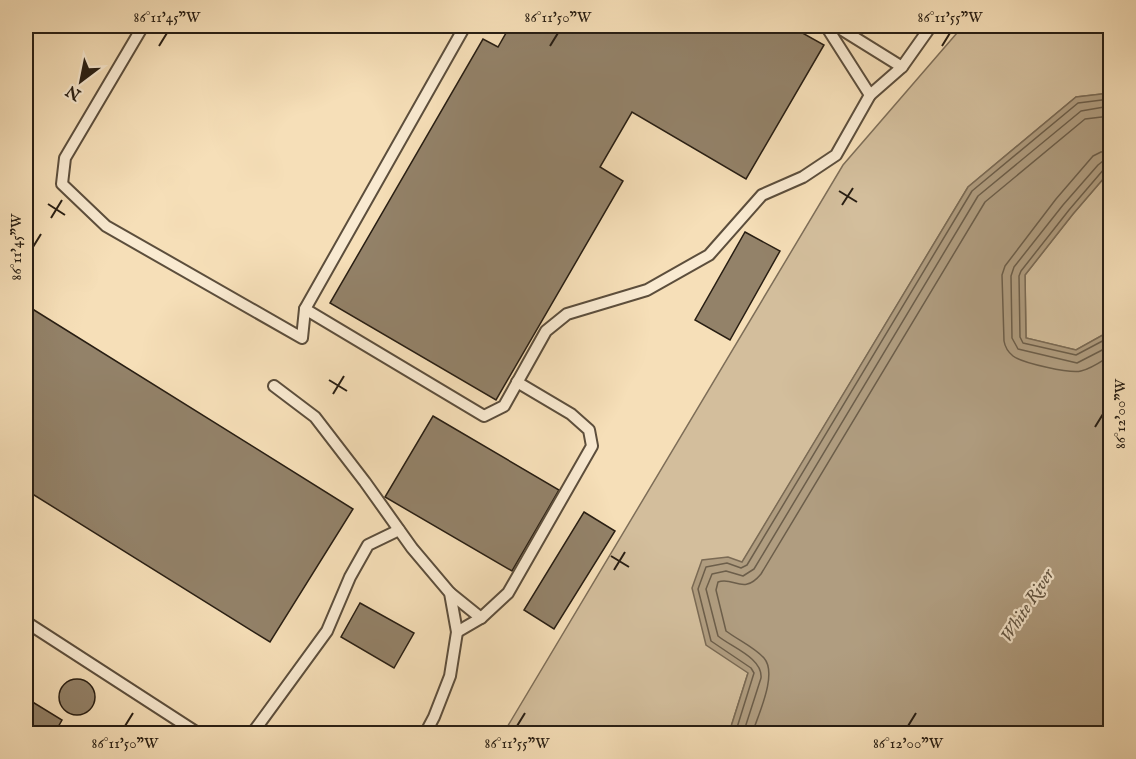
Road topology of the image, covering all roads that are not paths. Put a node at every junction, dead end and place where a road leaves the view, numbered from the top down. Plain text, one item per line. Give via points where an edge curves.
1 (143, 26) edge
2 (465, 26) edge
3 (826, 26) edge
4 (836, 26) edge
5 (931, 26) edge
6 (902, 67) junction
7 (870, 95) junction
8 (305, 309) junction
9 (517, 382) junction
10 (274, 386) dead end
11 (399, 530) junction
12 (450, 593) junction
13 (481, 618) junction
14 (26, 622) edge
15 (457, 632) junction
16 (199, 734) edge
17 (250, 734) edge
18 (425, 734) edge

1 - 8 lane via 65,158 62,184 106,226 302,338
2 - 8 lane
3 - 7 lane
4 - 6 lane
5 - 6 lane
6 - 7 lane
7 - 9 lane via 836,155 803,177 762,195 709,255 647,290 567,314 546,331
8 - 9 lane via 484,416 504,406
9 - 13 lane via 571,414 589,430 592,447 508,593
10 - 11 lane via 315,417
11 - 12 lane
11 - 17 lane via 369,545 350,577 327,631
12 - 13 lane
12 - 15 lane
13 - 15 lane
14 - 16 lane
15 - 18 lane via 450,676

